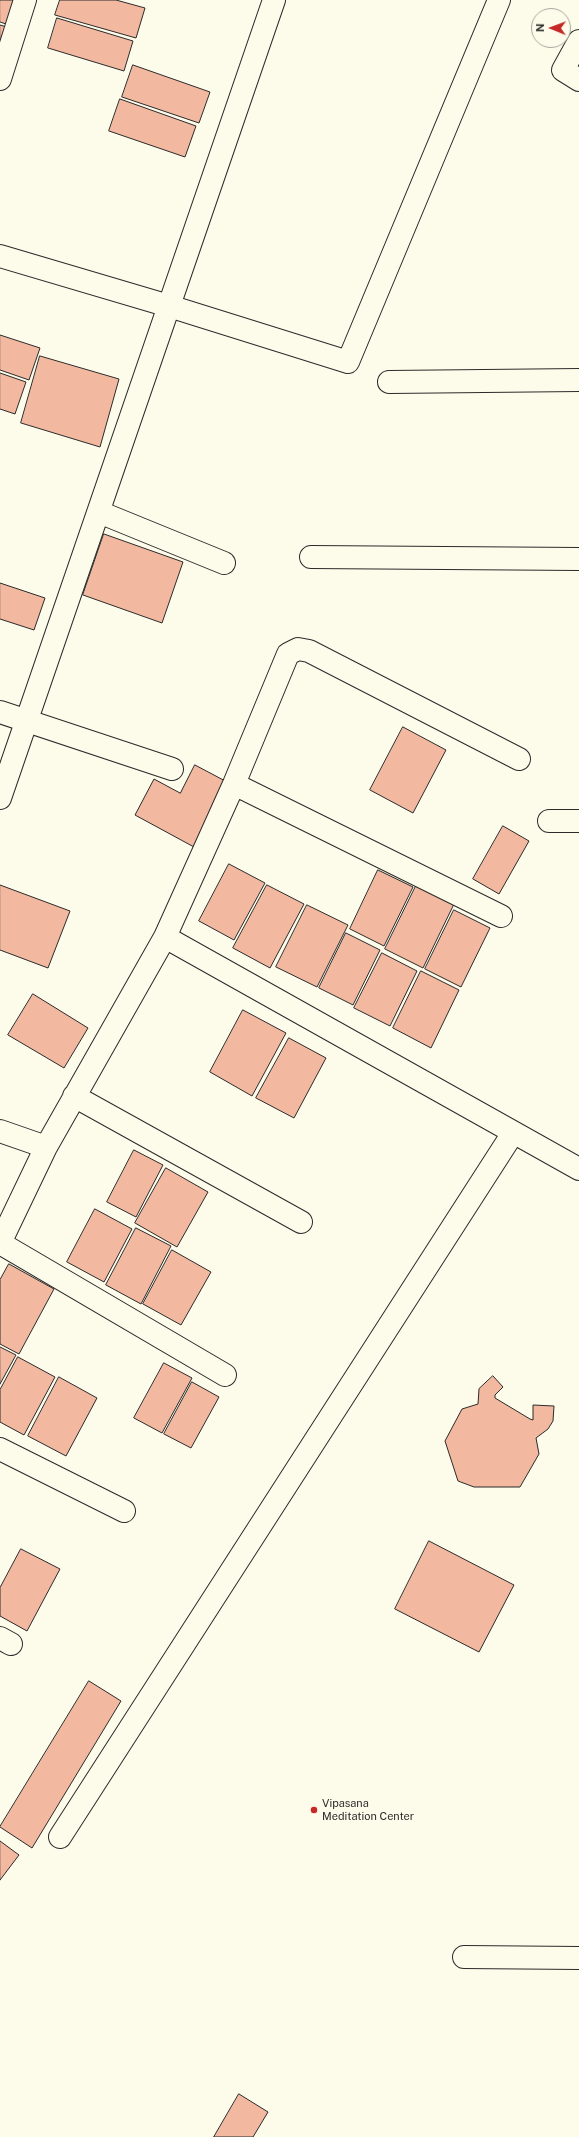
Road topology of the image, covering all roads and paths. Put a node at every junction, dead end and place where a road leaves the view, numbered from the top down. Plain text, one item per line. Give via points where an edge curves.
1 (25, 0) edge
2 (274, 0) edge
3 (499, 0) edge
4 (579, 41) edge
5 (0, 80) edge
6 (579, 80) edge
7 (0, 256) edge
8 (169, 306) junction
9 (579, 380) edge
10 (388, 382) dead end
11 (98, 512) junction
12 (311, 557) dead end
13 (579, 559) edge
14 (224, 563) dead end
15 (0, 712) edge
16 (27, 721) junction
17 (519, 759) dead end
18 (172, 769) dead end
19 (234, 784) junction
20 (0, 798) edge
21 (549, 821) dead end
22 (579, 821) edge
23 (501, 916) dead end
24 (165, 937) junction
25 (74, 1096) junction
26 (0, 1131) edge
27 (513, 1132) junction
28 (46, 1147) junction
29 (579, 1169) edge
30 (301, 1222) dead end
31 (0, 1243) edge
32 (225, 1375) dead end
33 (0, 1449) edge
34 (124, 1511) dead end
35 (60, 1837) dead end
36 (464, 1957) dead end
37 (579, 1958) edge

1 - 5 street
2 - 8 street
3 - 8 street via 348,362
4 - 6 street via 563,70
7 - 8 street
8 - 11 street
9 - 10 street
11 - 14 street
11 - 16 street
12 - 13 street
15 - 16 street
16 - 18 street
16 - 20 street
17 - 19 street via 309,651 298,649 288,654
19 - 23 street
19 - 24 street
21 - 22 street
24 - 25 street
24 - 27 street
25 - 28 street
25 - 30 street
26 - 28 street
27 - 29 street
27 - 35 street
28 - 31 street
31 - 32 street
33 - 34 street
36 - 37 street

